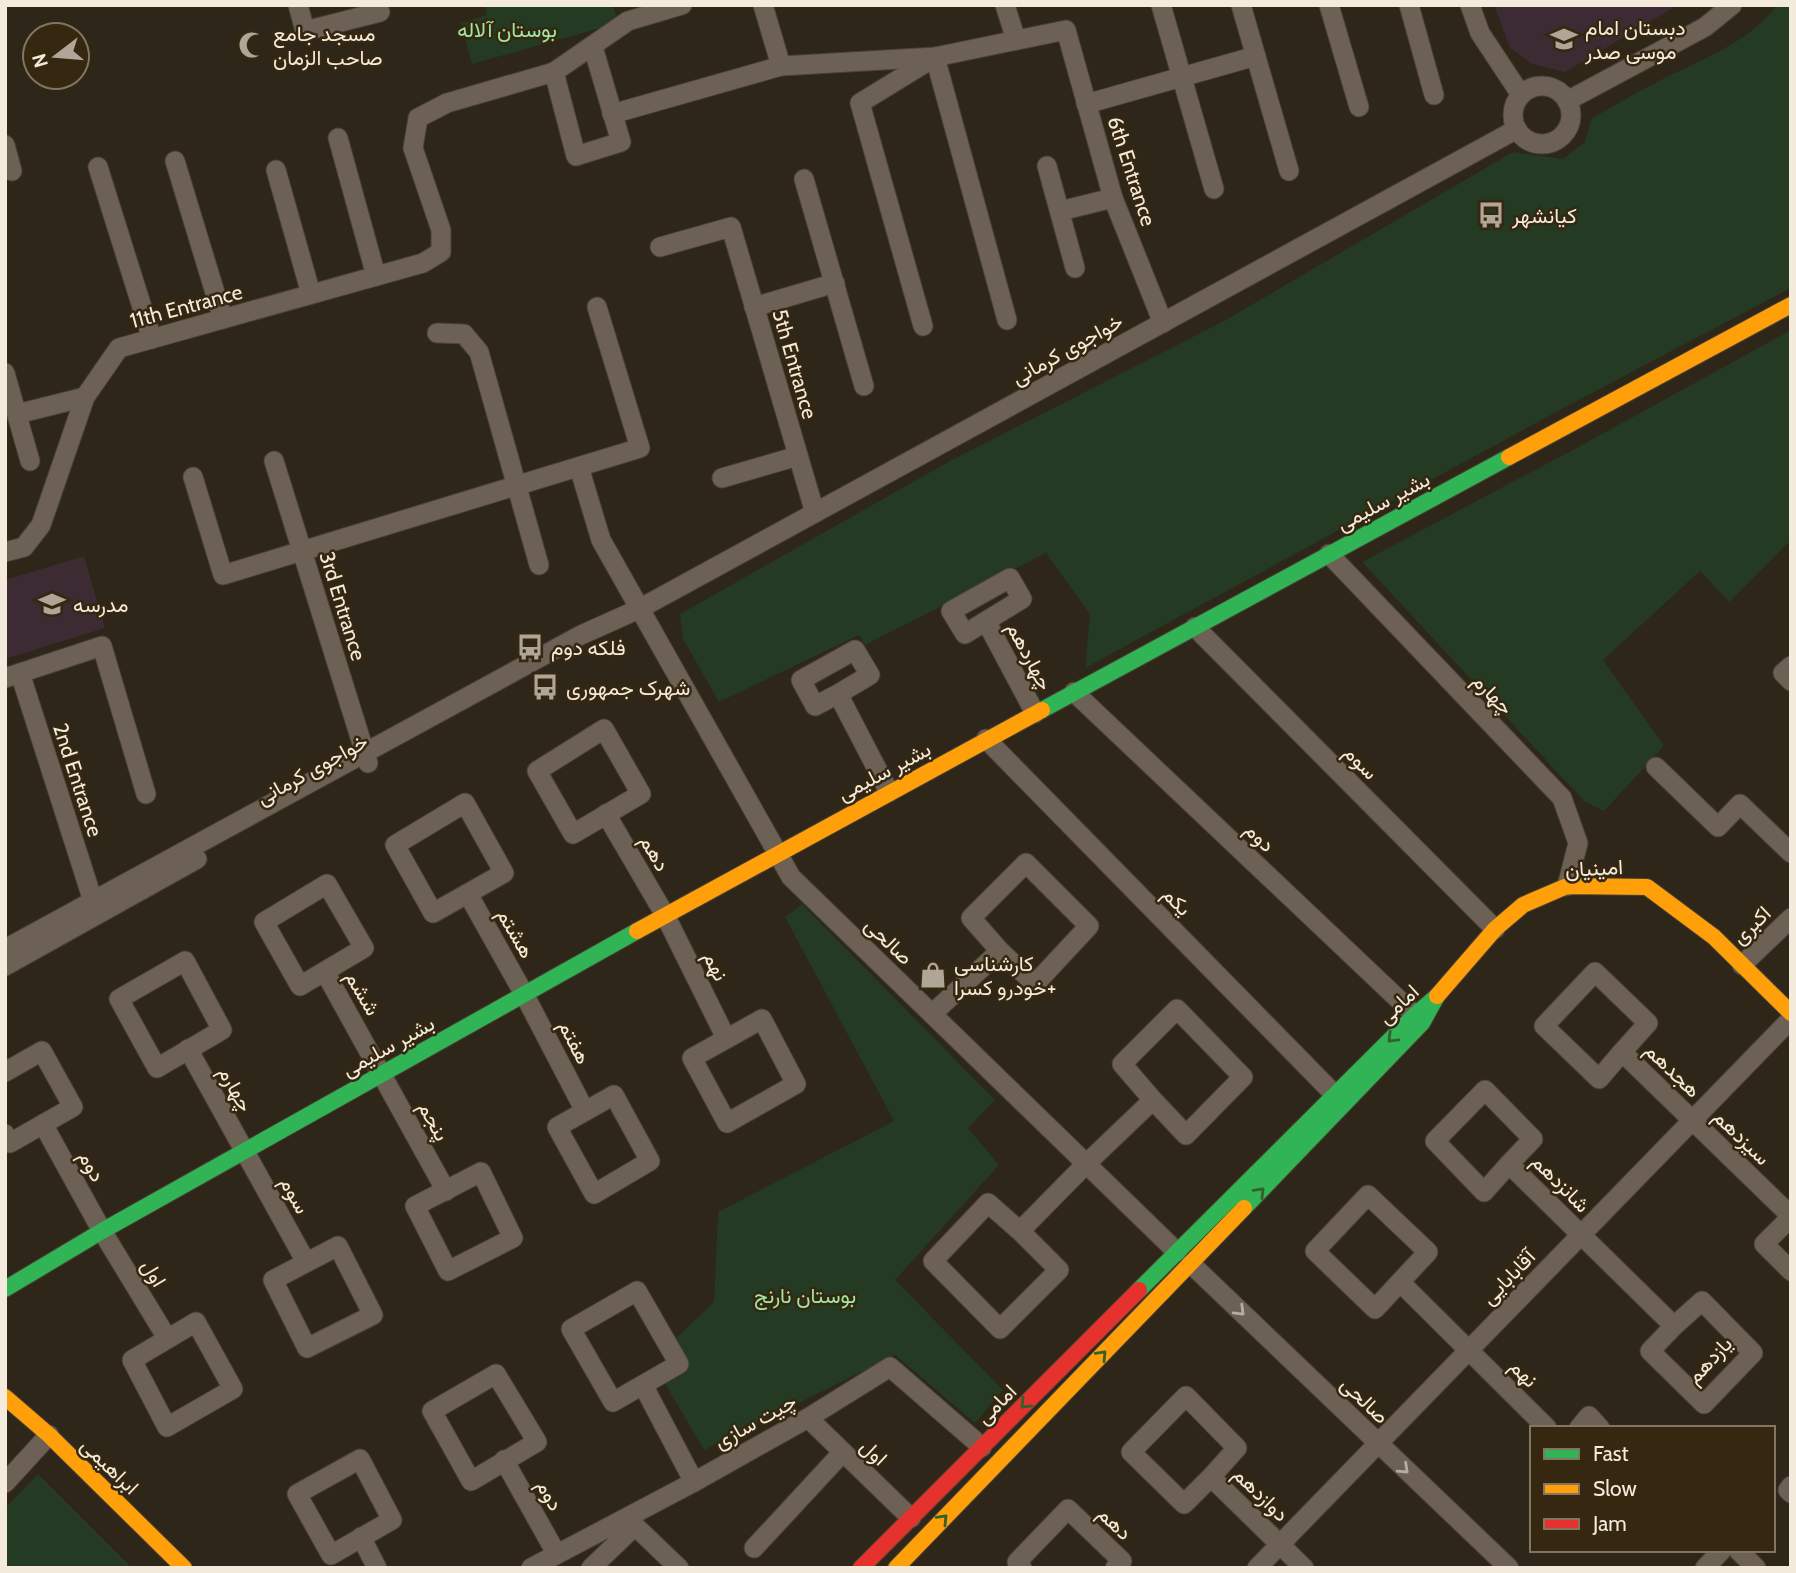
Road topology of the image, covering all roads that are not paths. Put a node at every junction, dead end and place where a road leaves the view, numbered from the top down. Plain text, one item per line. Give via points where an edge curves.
1 (298, 5) edge
2 (682, 5) edge
3 (763, 5) edge
4 (1005, 5) edge
5 (1161, 5) edge
6 (1241, 5) edge
7 (1329, 5) edge
8 (1409, 5) edge
9 (1470, 5) edge
10 (1732, 5) edge
11 (380, 12) dead end
12 (1016, 40) junction
13 (593, 47) junction
14 (1256, 56) junction
15 (935, 57) junction
16 (781, 66) junction
17 (554, 72) junction
18 (1182, 76) junction
19 (1434, 95) dead end
20 (1521, 96) junction
21 (1567, 100) junction
22 (1086, 104) junction
23 (1359, 107) dead end
24 (612, 114) junction
25 (1517, 130) junction
26 (338, 138) dead end
27 (5, 145) edge
28 (175, 161) dead end
29 (1047, 166) dead end
30 (98, 167) dead end
31 (276, 170) dead end
32 (12, 171) dead end
33 (1289, 171) dead end
34 (804, 178) dead end
35 (1214, 189) dead end
36 (1113, 198) junction
37 (1060, 211) junction
38 (660, 247) dead end
39 (1075, 268) dead end
40 (376, 276) junction
41 (835, 284) junction
42 (311, 294) junction
43 (1791, 305) edge
44 (597, 307) dead end
45 (754, 307) junction
46 (223, 319) junction
47 (1007, 320) dead end
48 (1163, 323) junction
49 (922, 326) dead end
50 (437, 334) dead end
51 (152, 339) junction
52 (5, 373) edge
53 (864, 386) dead end
54 (85, 397) junction
55 (17, 414) junction
56 (798, 456) junction
57 (30, 461) dead end
58 (274, 461) dead end
59 (579, 467) junction
60 (193, 477) dead end
61 (722, 478) dead end
62 (516, 486) junction
63 (815, 513) junction
64 (302, 551) junction
65 (5, 552) edge
66 (1329, 554) junction
67 (540, 565) dead end
68 (639, 609) junction
69 (986, 621) dead end
70 (1195, 627) junction
71 (1791, 666) edge
72 (13, 675) edge
73 (1791, 681) edge
74 (1074, 692) junction
75 (838, 694) dead end
76 (1035, 713) junction
77 (986, 739) junction
78 (367, 758) junction
79 (1656, 767) dead end
80 (889, 792) junction
81 (146, 794) dead end
82 (606, 814) junction
83 (776, 853) junction
84 (1791, 853) edge
85 (1567, 886) junction
86 (468, 894) junction
87 (93, 901) junction
88 (665, 915) junction
89 (1791, 918) edge
90 (1494, 929) junction
91 (5, 949) edge
92 (1000, 951) junction
93 (1742, 965) junction
94 (5, 966) edge
95 (325, 972) junction
96 (524, 994) junction
97 (1437, 996) junction
98 (1791, 1013) edge
99 (932, 1014) junction
100 (1415, 1015) junction
101 (1791, 1019) edge
102 (726, 1038) junction
103 (188, 1049) junction
104 (1622, 1052) junction
105 (5, 1072) edge
106 (382, 1073) junction
107 (1335, 1095) junction
108 (1153, 1100) junction
109 (585, 1111) junction
110 (1692, 1120) junction
111 (43, 1125) junction
112 (5, 1134) edge
113 (244, 1151) junction
114 (1086, 1164) junction
115 (1509, 1164) junction
116 (446, 1191) junction
117 (1791, 1216) edge
118 (102, 1231) junction
119 (1020, 1231) junction
120 (1581, 1235) junction
121 (1184, 1258) junction
122 (306, 1262) junction
123 (1791, 1271) edge
124 (1400, 1282) junction
125 (5, 1289) edge
126 (1674, 1326) junction
127 (167, 1338) junction
128 (1469, 1350) junction
129 (643, 1385) junction
130 (5, 1397) edge
131 (807, 1418) junction
132 (1545, 1426) edge
133 (1581, 1426) edge
134 (1599, 1426) edge
135 (49, 1436) junction
136 (1378, 1444) junction
137 (982, 1447) junction
138 (842, 1453) junction
139 (504, 1460) junction
140 (1211, 1477) junction
141 (694, 1482) junction
142 (5, 1483) edge
143 (1791, 1486) edge
144 (1791, 1493) edge
145 (911, 1518) junction
146 (361, 1537) junction
147 (1281, 1543) junction
148 (754, 1548) dead end
149 (1720, 1552) edge
150 (1740, 1552) edge
151 (556, 1553) junction
152 (184, 1568) edge
153 (377, 1568) edge
154 (531, 1568) edge
155 (591, 1568) edge
156 (679, 1568) edge
157 (861, 1568) edge
158 (896, 1568) edge
159 (1022, 1568) edge
160 (1115, 1568) edge
161 (1257, 1568) edge
162 (1304, 1568) edge
163 (1509, 1568) edge
164 (1705, 1568) edge
165 (1756, 1568) edge

1 - 11 street via 305,31
2 - 13 street via 628,21
3 - 16 street
4 - 12 street
5 - 18 street
6 - 14 street
7 - 23 street
8 - 19 street
9 - 20 street via 1480,33
10 - 21 street via 1705,27
12 - 15 street
12 - 22 street, 6th Entrance via 1066,30
13 - 17 street
13 - 24 street
14 - 18 street
14 - 33 street
15 - 16 street
15 - 47 street
15 - 49 street via 860,103
16 - 24 street
17 - 24 street via 576,156 621,142
17 - 40 street, 11th Entrance via 447,103 418,118 413,148 441,230 441,253
18 - 22 street
18 - 35 street
20 - 21 street via 1545,86
20 - 25 street via 1513,112
21 - 25 street via 1571,118 1557,140 1539,144
22 - 36 street, 6th Entrance
25 - 48 street, خواجوی کرمانی
26 - 40 street
27 - 32 street
28 - 46 street
29 - 37 street
30 - 51 street
31 - 42 street
34 - 41 street
36 - 37 street
36 - 48 street, 6th Entrance
37 - 39 street
38 - 45 street, 5th Entrance via 731,227
40 - 42 street, 11th Entrance
41 - 45 street
41 - 53 street
42 - 46 street, 11th Entrance
43 - 66 main road, بشیر سلیمی
44 - 59 street via 640,448
45 - 56 street, 5th Entrance
46 - 51 street, 11th Entrance
48 - 63 street, خواجوی کرمانی
50 - 62 street via 464,334 479,352
51 - 54 street, 11th Entrance via 119,348
52 - 55 street
54 - 55 street
54 - 65 street, 11th Entrance via 41,525 24,547
55 - 57 street
56 - 61 street
56 - 63 street, 5th Entrance
58 - 64 street, 3rd Entrance
59 - 62 street
59 - 68 street, صالحی via 601,540
60 - 64 street via 223,575
62 - 64 street
62 - 67 street
63 - 68 street, خواجوی کرمانی
64 - 78 street, 3rd Entrance
66 - 70 main road, بشیر سلیمی
66 - 85 street, چهارم via 1562,798 1578,843
68 - 78 street, خواجوی کرمانی via 587,643
68 - 83 street, صالحی
69 - 76 street, چهاردهم
70 - 74 main road, بشیر سلیمی
70 - 90 street, سوم
71 - 73 street via 1783,673
72 - 81 street via 102,646
72 - 87 street, 2nd Entrance
74 - 76 main road, بشیر سلیمی
74 - 100 street, دوم
75 - 80 street
76 - 77 main road, بشیر سلیمی
77 - 80 main road, بشیر سلیمی
77 - 107 street, یکم
78 - 87 street, خواجوی کرمانی
78 - 94 street, خواجوی کرمانی
79 - 84 street via 1718,827 1740,804
80 - 83 main road, بشیر سلیمی
82 - 82 street via 573,834 537,771 604,729 641,794
82 - 88 street, دهم
83 - 88 main road, بشیر سلیمی
83 - 99 street, صالحی via 790,877
85 - 90 main road, امینیان via 1522,905
85 - 93 main road, امینیان via 1647,887 1714,937
86 - 86 street via 433,913 395,845 465,803 504,873
86 - 96 street, هشتم
87 - 91 street, خواجوی کرمانی
88 - 96 main road, بشیر سلیمی
88 - 102 street, نهم
89 - 93 street, اکبری
90 - 97 main road, امینیان
92 - 92 street via 971,918 1026,863 1089,926 1035,984
92 - 99 street
93 - 98 main road, امینیان
95 - 95 street via 300,986 264,922 327,884 364,948
95 - 106 street, ششم
96 - 106 main road, بشیر سلیمی
96 - 109 street, هفتم
97 - 100 main road, امامی
121 -> 97 main road, امامی via 1422,1023
99 - 114 street, صالحی
100 -> 107 main road, امامی
101 - 110 street, آقابابایی
102 - 102 street via 692,1058 727,1123 796,1084 762,1019
103 - 103 street via 157,1068 118,999 185,961 222,1030
103 - 113 street, چهارم
104 - 104 street, هجدهم via 1599,1079 1544,1026 1595,972 1648,1023
104 - 110 street, هجدهم
105 - 111 street via 42,1051 73,1107
106 - 113 main road, بشیر سلیمی
106 - 116 street, پنجم
107 - 121 main road, امامی
108 - 108 street via 1186,1135 1243,1077 1177,1009 1122,1064
108 - 114 street
109 - 109 street via 614,1096 650,1161 594,1194 556,1127
110 - 117 street, سیزدهم
110 - 120 street, آقابابایی
111 - 112 street via 10,1143
111 - 118 street, دوم
113 - 118 main road, بشیر سلیمی
113 - 122 street, سوم
114 - 119 street
114 - 121 street, صالحی
115 - 115 street, شانزدهم via 1484,1192 1435,1141 1485,1090 1533,1139
115 - 120 street, شانزدهم
116 - 116 street via 415,1206 448,1271 513,1238 481,1172
117 - 123 street, سیزدهم via 1764,1244
118 - 125 main road, بشیر سلیمی
118 - 127 street, اول
119 - 119 street via 1059,1270 1000,1329 933,1261 988,1203
120 - 126 street
120 - 128 street, آقابابایی
121 -> 136 street, صالحی
121 -> 137 main road, امامی
158 -> 121 main road, امامی
122 - 122 street via 273,1280 307,1348 373,1315 338,1246
124 - 124 street via 1375,1310 1315,1251 1368,1195 1428,1252
124 - 128 street
126 - 126 street, یازدهم via 1702,1301 1753,1353 1704,1404 1650,1351
127 - 127 street via 131,1360 167,1427 233,1389 196,1322
128 - 132 street, نهم
128 - 136 street, آقابابایی
129 - 129 street via 613,1402 571,1329 637,1291 679,1364
129 - 141 street
130 - 135 main road, ابراهیمی
131 - 137 street, چیت سازی via 890,1367
131 - 138 street, اول
131 - 141 street, چیت سازی
133 - 134 street via 1589,1416
135 - 142 street
135 - 152 main road, ابراهیمی
136 - 147 street, آقابابایی
136 -> 163 street, صالحی
137 - 145 main road, امامی
138 - 145 street, اول
138 - 148 street
139 - 139 street via 471,1481 432,1411 496,1374 537,1441
139 - 151 street, دوم
140 - 140 street, دوازدهم via 1237,1448 1186,1396 1131,1452 1184,1504
140 - 147 street, دوازدهم
141 - 151 street, چیت سازی
143 - 144 street
145 - 157 main road, امامی
146 - 146 street via 331,1555 297,1494 360,1459 392,1520
146 - 153 street
147 - 161 street, آقابابایی
147 - 162 street
149 - 164 street
150 - 165 street
151 - 154 street, چیت سازی
155 - 156 street via 635,1526
159 - 160 street, دهم via 1017,1562 1068,1509 1122,1561

